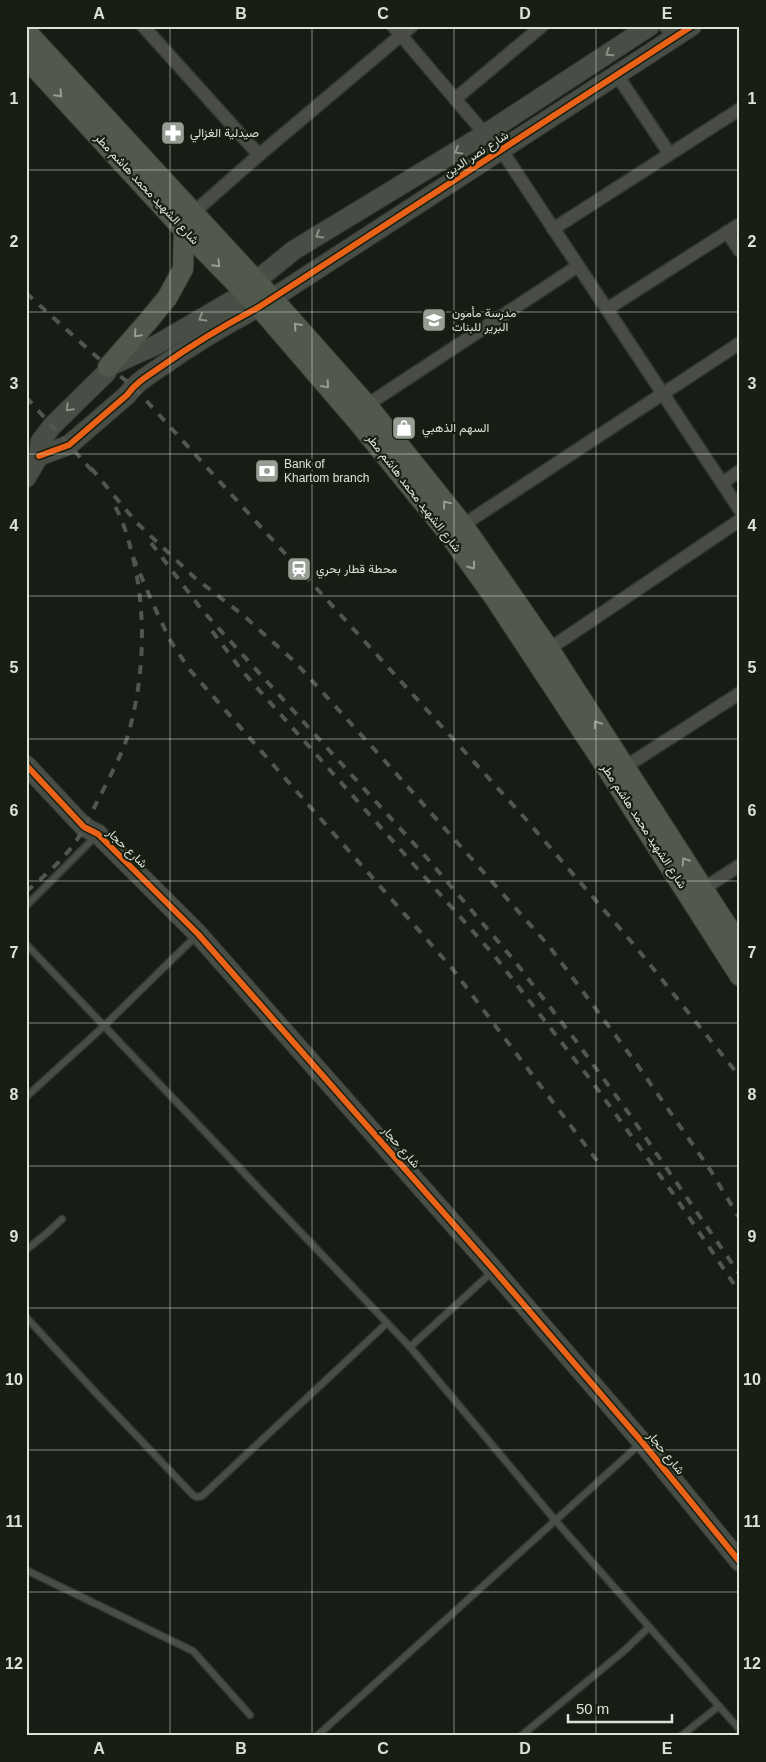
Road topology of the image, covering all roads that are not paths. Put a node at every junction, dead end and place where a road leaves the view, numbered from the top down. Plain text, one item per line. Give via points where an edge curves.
1 (143, 26) edge
2 (412, 26) edge
3 (542, 26) edge
4 (650, 26) edge
5 (692, 26) edge
6 (29, 30) edge
7 (397, 31) edge
8 (670, 32) edge
9 (26, 58) edge
10 (617, 75) junction
11 (455, 99) junction
12 (738, 113) edge
13 (485, 134) junction
14 (502, 151) junction
15 (669, 153) junction
16 (259, 155) junction
17 (189, 221) junction
18 (740, 224) edge
19 (553, 228) junction
20 (727, 232) junction
21 (740, 251) edge
22 (578, 266) junction
23 (258, 295) junction
24 (607, 309) junction
25 (740, 343) edge
26 (108, 367) junction
27 (662, 393) junction
28 (367, 405) junction
29 (39, 456) junction
30 (740, 471) edge
31 (26, 478) edge
32 (722, 483) junction
33 (740, 510) edge
34 (740, 520) edge
35 (463, 525) junction
36 (549, 649) junction
37 (740, 693) edge
38 (26, 765) edge
39 (624, 767) junction
40 (98, 834) junction
41 (740, 865) edge
42 (703, 889) junction
43 (26, 906) edge
44 (198, 934) junction
45 (26, 944) edge
46 (740, 946) edge
47 (740, 976) edge
48 (104, 1026) junction
49 (26, 1097) edge
50 (62, 1219) dead end
51 (26, 1250) edge
52 (494, 1270) junction
53 (26, 1316) edge
54 (387, 1323) junction
55 (410, 1348) junction
56 (642, 1442) junction
57 (555, 1520) junction
58 (740, 1562) edge
59 (26, 1570) edge
60 (649, 1627) junction
61 (719, 1706) junction
62 (250, 1714) dead end
63 (740, 1730) edge
64 (321, 1734) edge
65 (521, 1736) edge
66 (681, 1736) edge

1 - 16 street
2 - 7 street
3 - 11 street
4 -> 13 street, شارع نصر الدين
5 - 8 street, شارع نصر الدين
6 - 17 main road, شارع الشهيد محمد هاشم مطر
7 - 11 street
7 - 16 street
8 - 10 street, شارع نصر الدين
9 -> 17 main road, شارع الشهيد محمد هاشم مطر
10 - 14 street, شارع نصر الدين
10 - 15 street
11 - 13 street
12 - 15 street
13 - 14 street
13 -> 23 street, شارع نصر الدين via 294,250
14 - 19 street
14 - 23 street, شارع نصر الدين
15 - 19 street
16 - 17 street
17 - 23 main road, شارع الشهيد محمد هاشم مطر
17 -> 26 main road via 182,268 167,298
18 - 20 street
19 - 22 street
20 - 21 street
20 - 24 street
22 - 24 street
22 - 28 street
23 -> 26 street
28 -> 23 main road, شارع الشهيد محمد هاشم مطر
23 - 29 street via 217,330 133,386 127,395 69,445
23 -> 47 main road, شارع الشهيد محمد هاشم مطر via 448,533 482,581
24 - 27 street
25 - 27 street
26 -> 29 street via 107,372 52,426 40,442
27 - 32 street
27 - 35 street
35 -> 28 main road, شارع الشهيد محمد هاشم مطر
29 - 31 street
30 - 32 street
32 - 33 street
34 - 36 street
35 - 36 main road, شارع الشهيد محمد هاشم مطر
39 -> 36 main road, شارع الشهيد محمد هاشم مطر
37 - 39 street
38 - 40 street, شارع حجار via 84,827
42 -> 39 main road, شارع الشهيد محمد هاشم مطر
40 - 43 lane
40 - 44 street, شارع حجار
41 - 42 street
42 - 46 main road, شارع الشهيد محمد هاشم مطر
44 - 48 lane
44 - 52 street, شارع حجار
45 - 48 lane
48 - 49 lane
48 - 54 lane
50 - 51 lane
52 - 55 lane
52 - 56 street, شارع حجار
53 - 54 lane via 197,1497 202,1496
54 - 55 lane
55 - 57 lane
56 - 57 lane, شارع حجار
56 - 58 street, شارع حجار
57 - 60 lane
57 - 64 lane, شارع حجار
59 - 62 lane via 193,1651
60 - 61 lane
60 - 65 lane
61 - 63 lane
61 - 66 lane

